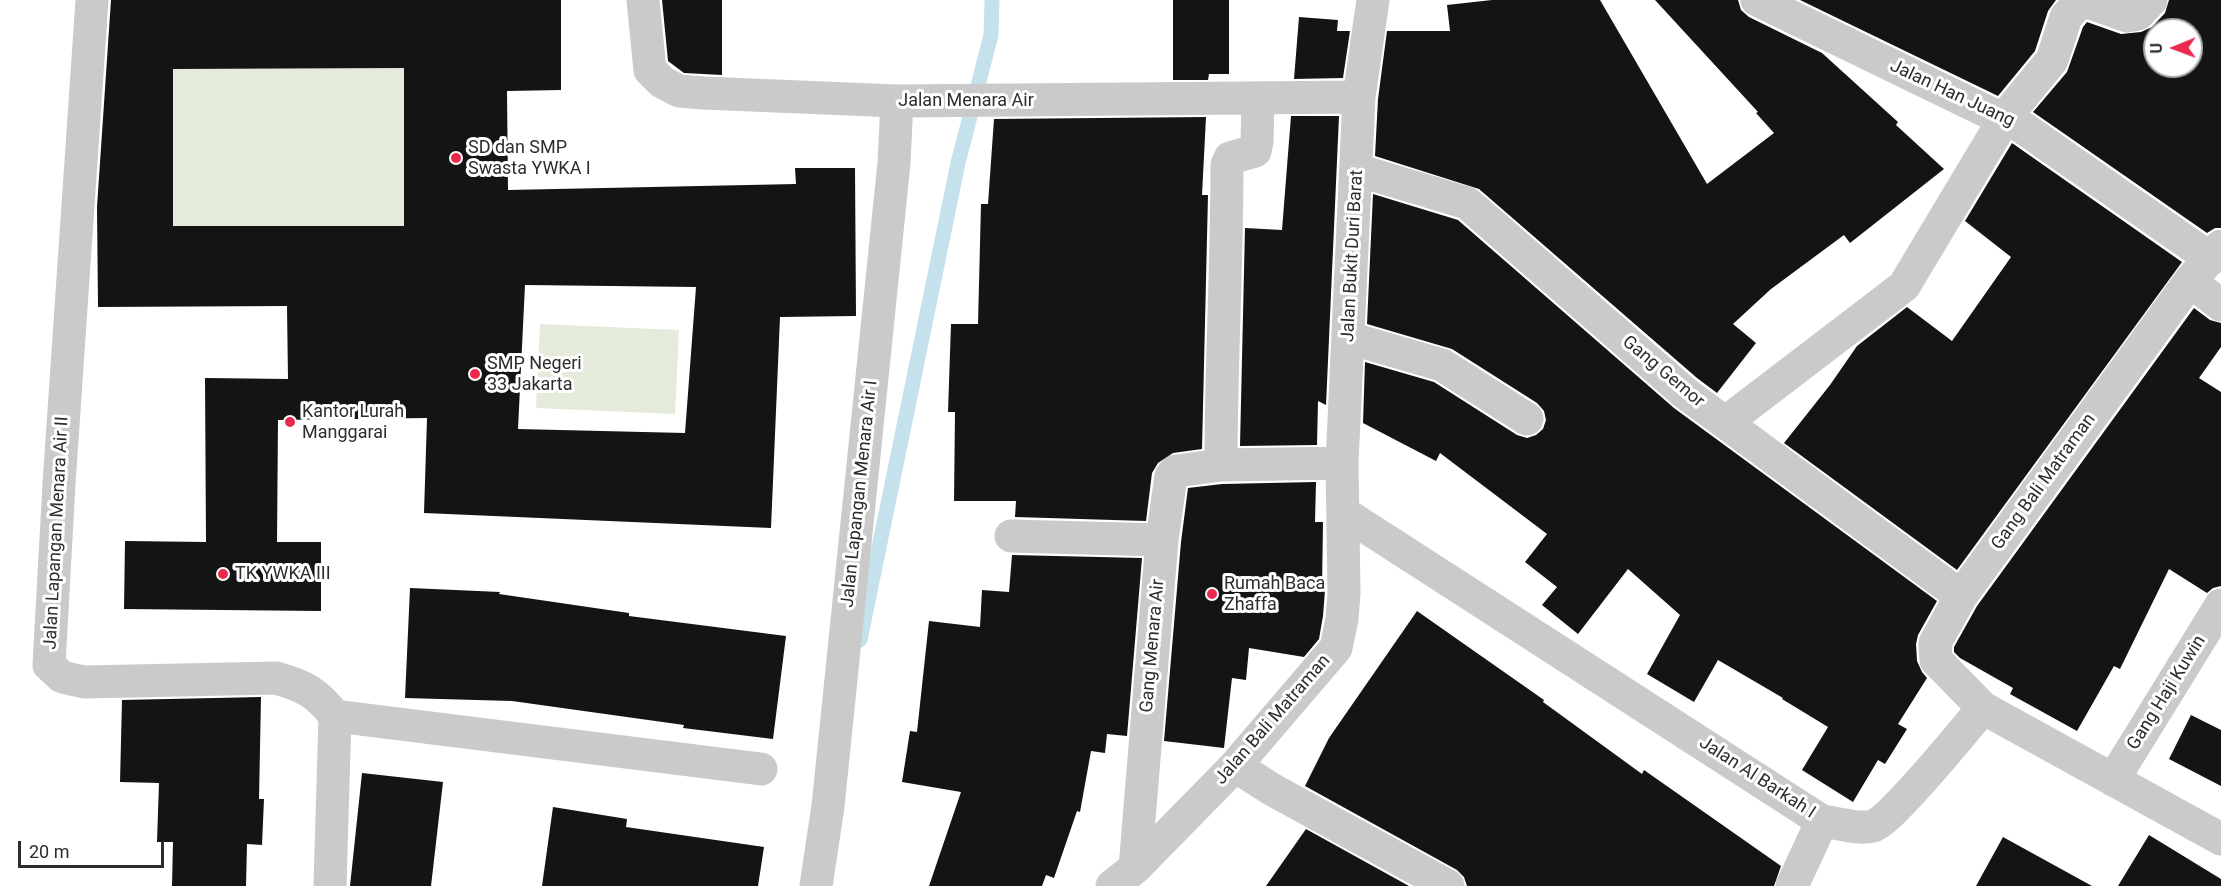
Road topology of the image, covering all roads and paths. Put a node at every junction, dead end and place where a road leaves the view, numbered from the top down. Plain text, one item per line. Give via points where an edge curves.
1 (92, 0) edge
2 (643, 0) edge
3 (1373, 0) edge
4 (1757, 0) edge
5 (2151, 0) edge
6 (1359, 97) junction
7 (1258, 98) junction
8 (897, 101) junction
9 (2006, 116) junction
10 (1357, 170) junction
11 (2207, 262) edge
12 (2221, 305) edge
13 (1349, 338) junction
14 (1527, 420) dead end
15 (1726, 422) junction
16 (1342, 463) junction
17 (1221, 465) junction
18 (1344, 513) junction
19 (1011, 536) dead end
20 (1162, 540) junction
21 (1961, 596) junction
22 (2221, 605) edge
23 (1983, 708) junction
24 (335, 716) junction
25 (1235, 766) junction
26 (761, 769) dead end
27 (2113, 780) junction
28 (1822, 820) junction
29 (2221, 839) edge
30 (1124, 877) edge
31 (330, 886) edge
32 (816, 886) edge
33 (1448, 886) edge
34 (1792, 886) edge

1 - 24 street, Jalan Lapangan Menara Air II via 49,665 62,677 84,681 276,678 319,697
2 - 8 street, Jalan Menara Air via 650,70 679,91
3 - 6 street, Jalan Bukit Duri Barat
4 - 9 street, Jalan Han Juang via 1994,115
5 - 9 street via 2138,14 2127,16 2082,0 2066,17 2052,60
6 - 7 street, Jalan Menara Air
6 - 10 street, Jalan Bukit Duri Barat
7 - 8 street, Jalan Menara Air
7 - 17 street via 1255,151 1230,158 1227,165
8 - 32 street, Jalan Lapangan Menara Air I via 831,782
9 - 11 street, Jalan Han Juang
9 - 15 street via 1904,286
10 - 13 street, Jalan Bukit Duri Barat
10 - 15 street, Gang Gemor via 1467,203 1685,393
11 - 12 street, Jalan Han Juang
11 - 21 street, Gang Bali Matraman
13 - 14 street via 1442,365
13 - 16 street, Jalan Bukit Duri Barat
15 - 21 street, Gang Gemor
16 - 17 street, Gang Menara Air
16 - 18 street, Jalan Bukit Duri Barat
17 - 20 street, Gang Menara Air via 1176,471 1171,476
18 - 25 street, Jalan Bali Matraman via 1344,594 1336,648
18 - 28 street, Jalan Al Barkah I
19 - 20 street
20 - 30 street, Gang Menara Air
21 - 23 street, Gang Bali Matraman via 1935,643 1936,660
22 - 27 street, Gang Haji Kuwin
23 - 27 street
23 - 28 street, Jalan Al Barkah I via 1897,807 1875,826
24 - 26 street
24 - 31 street
25 - 30 street, Jalan Bali Matraman
25 - 33 street
27 - 29 street
28 - 34 street

